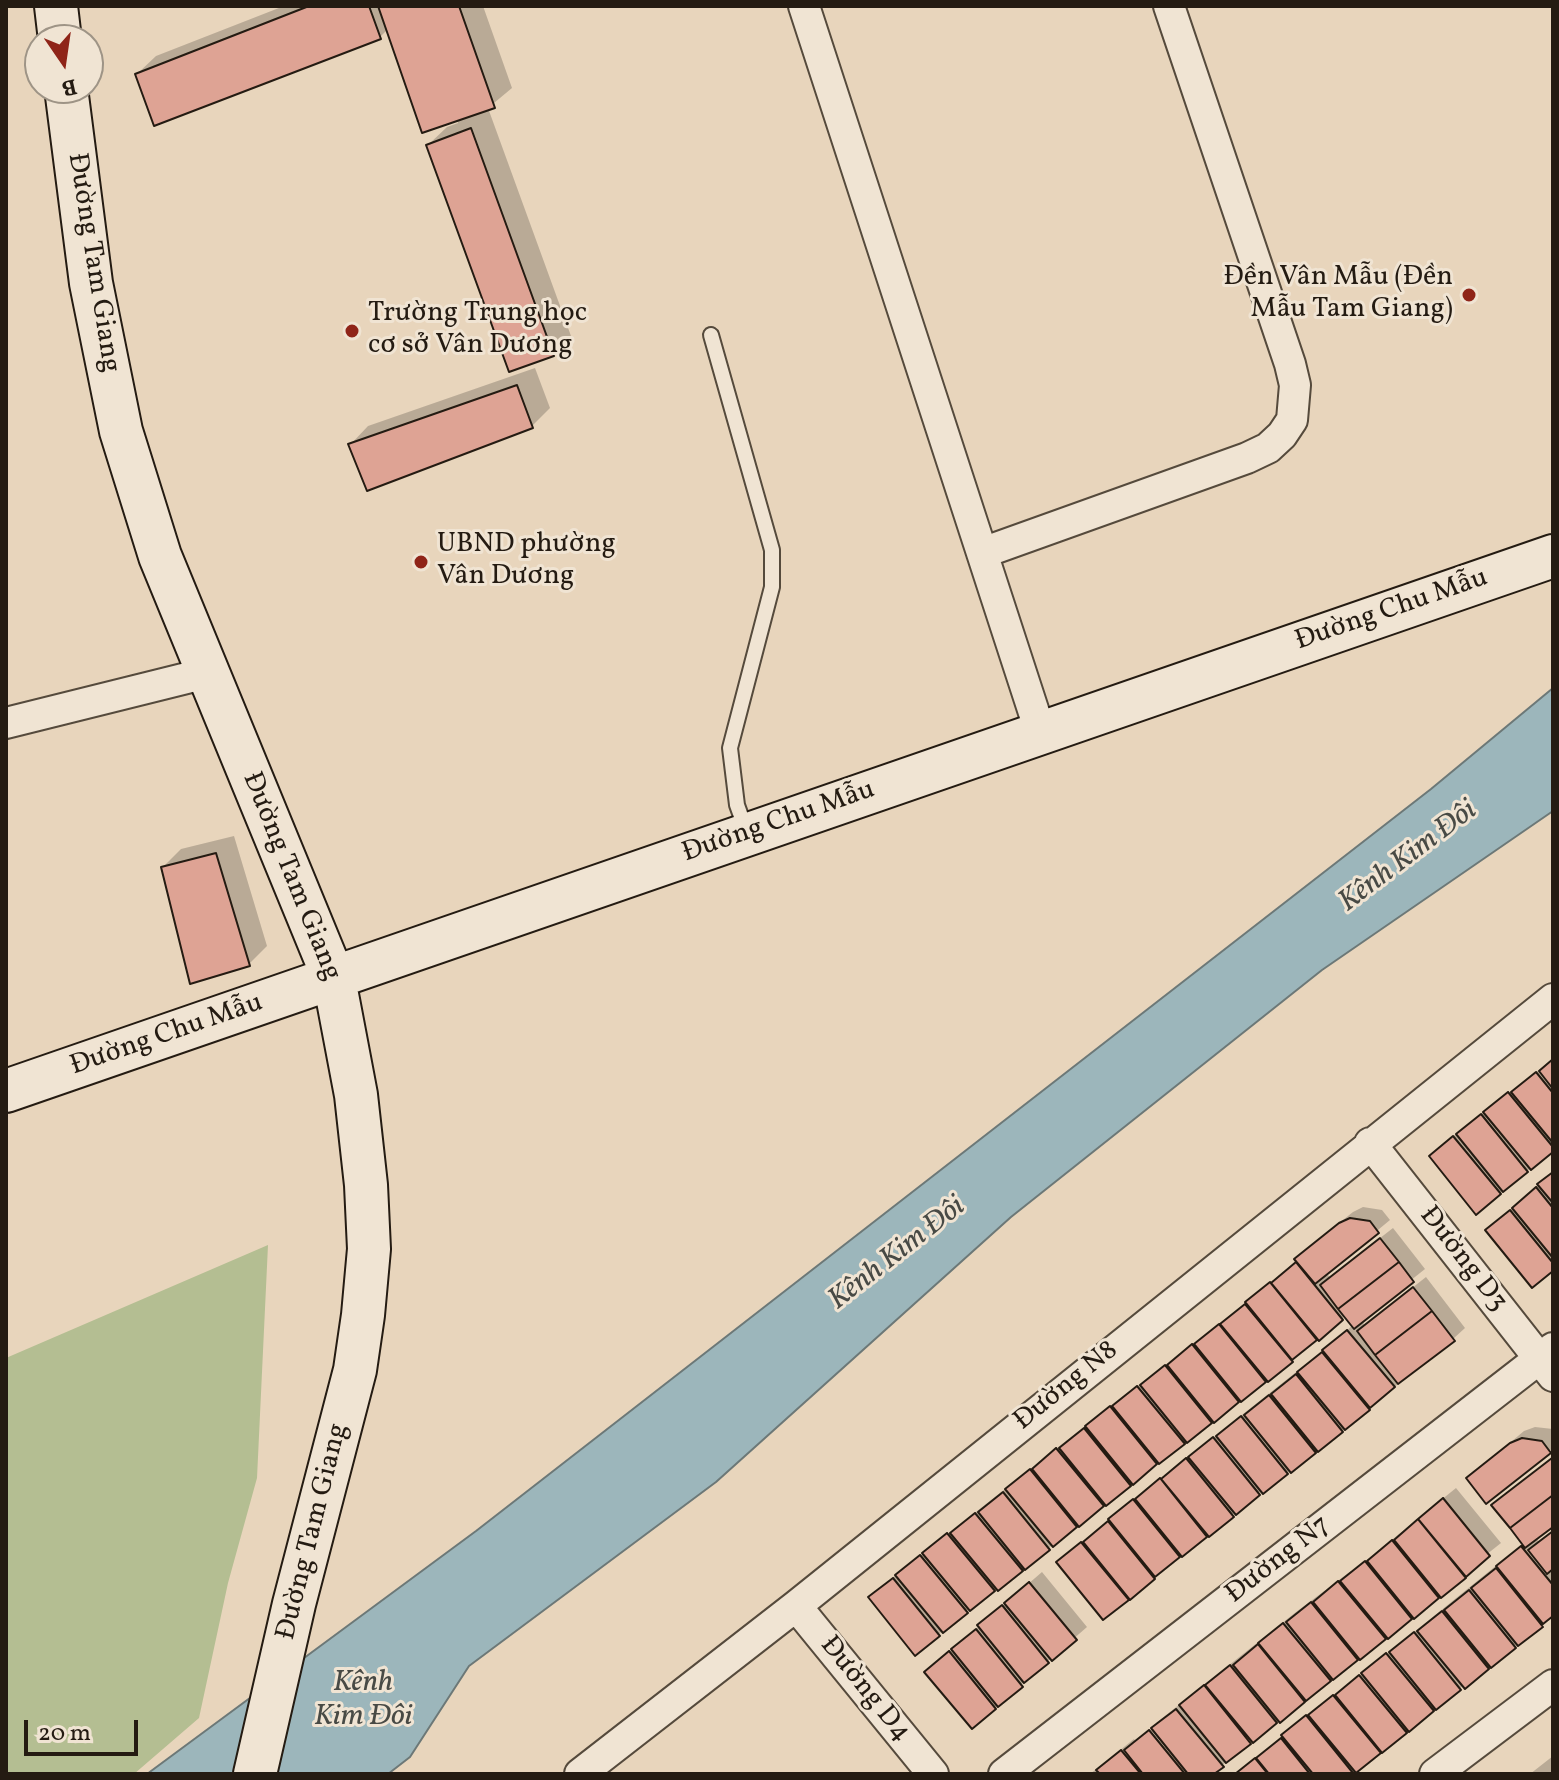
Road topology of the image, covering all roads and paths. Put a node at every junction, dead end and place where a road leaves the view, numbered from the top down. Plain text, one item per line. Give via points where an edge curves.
1 (804, 6) edge
2 (1169, 6) edge
3 (68, 104) edge
4 (711, 335) dead end
5 (982, 553) junction
6 (1553, 556) edge
7 (207, 673) junction
8 (6, 723) edge
9 (1040, 731) junction
10 (748, 834) junction
11 (334, 979) junction
12 (1553, 999) edge
13 (6, 1091) edge
14 (1370, 1143) junction
15 (1549, 1361) edge
16 (796, 1606) junction
17 (1553, 1685) edge
18 (255, 1774) edge
19 (580, 1774) edge
20 (933, 1774) edge
21 (1004, 1774) edge
22 (1435, 1774) edge

1 - 5 street
2 - 5 street via 1290,364 1295,385 1292,420 1268,448 1247,458
3 - 7 main road, Đường Tam Giang via 91,283 121,431 160,556
4 - 10 lane via 772,550 772,587 730,748 737,805
5 - 9 street
6 - 9 main road, Đường Chu Mẫu
7 - 8 street
7 - 11 main road, Đường Tam Giang
9 - 10 main road, Đường Chu Mẫu
10 - 11 main road, Đường Chu Mẫu
11 - 13 main road, Đường Chu Mẫu
11 - 18 main road, Đường Tam Giang via 366,1185 369,1249 363,1315 355,1370
12 - 14 street, Đường N8
14 - 15 street, Đường D3
14 - 16 street, Đường N8
15 - 21 street, Đường N7
16 - 19 street, Đường N8
16 - 20 street, Đường D4
17 - 22 street

